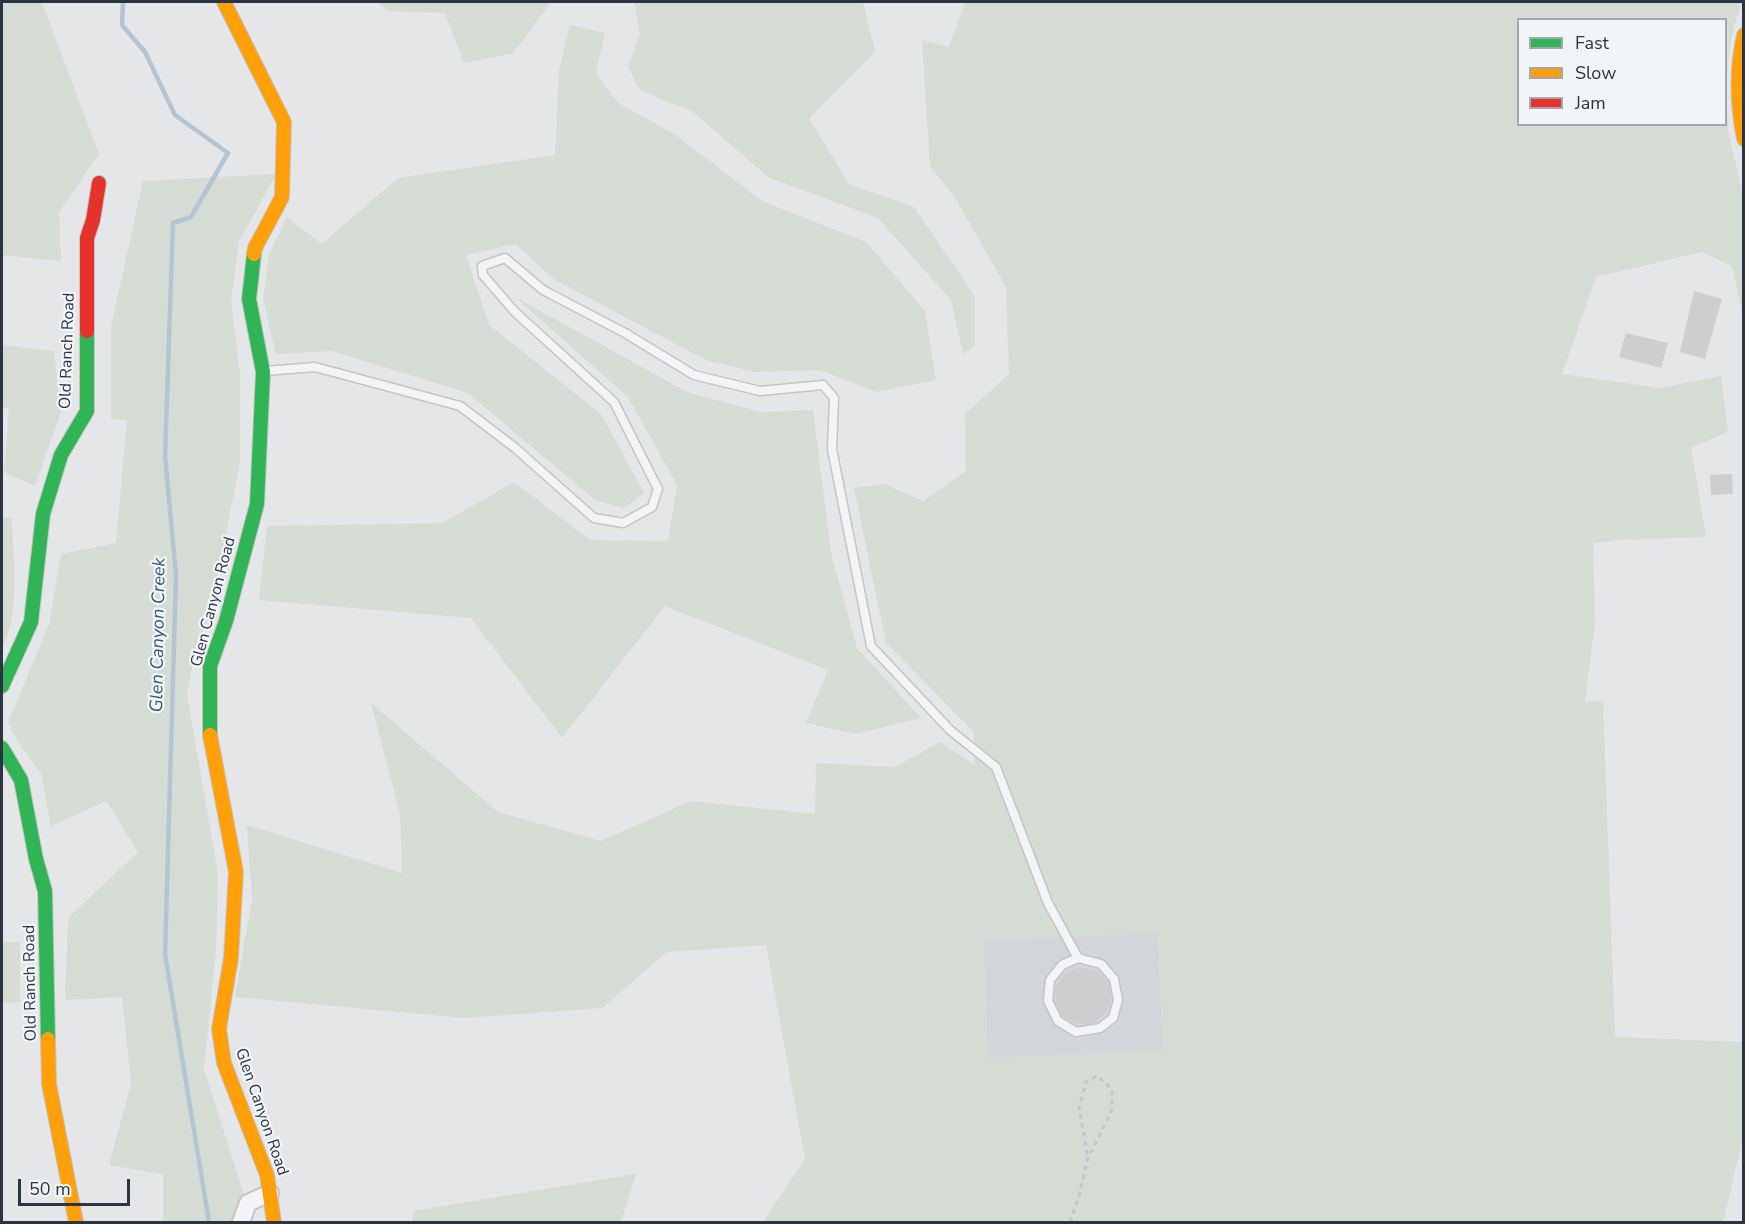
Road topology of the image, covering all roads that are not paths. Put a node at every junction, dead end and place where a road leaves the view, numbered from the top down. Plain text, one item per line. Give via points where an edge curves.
1 (224, 2) edge
2 (1743, 35) edge
3 (1743, 139) edge
4 (99, 183) dead end
5 (262, 372) junction
6 (2, 686) edge
7 (2, 748) edge
8 (1078, 958) junction
9 (270, 1193) junction
10 (76, 1222) edge
11 (241, 1222) edge
12 (274, 1222) edge

1 - 5 street, Glen Canyon Road via 284,122 282,197 255,248 249,298
2 - 3 street via 1737,87
4 - 6 street, Old Ranch Road via 87,237 87,411 61,455 43,514 31,622
5 - 8 lane via 315,367 460,406 514,447 594,518 623,523 652,507 658,489 614,402 515,312 483,275 483,266 505,258 543,290 694,375 760,391 823,385 834,398 832,449 872,646 950,730 996,767 1048,903
5 - 9 street, Glen Canyon Road via 257,504 210,666 209,732 236,872 231,958 219,1029 224,1063 267,1175
7 - 10 street, Old Ranch Road via 21,780 45,891 49,1084
8 - 8 lane via 1101,964 1114,979 1118,1000 1113,1018 1100,1028 1076,1032 1058,1021 1048,1001 1050,980 1062,965
9 - 11 street via 248,1203
9 - 12 street, Glen Canyon Road

